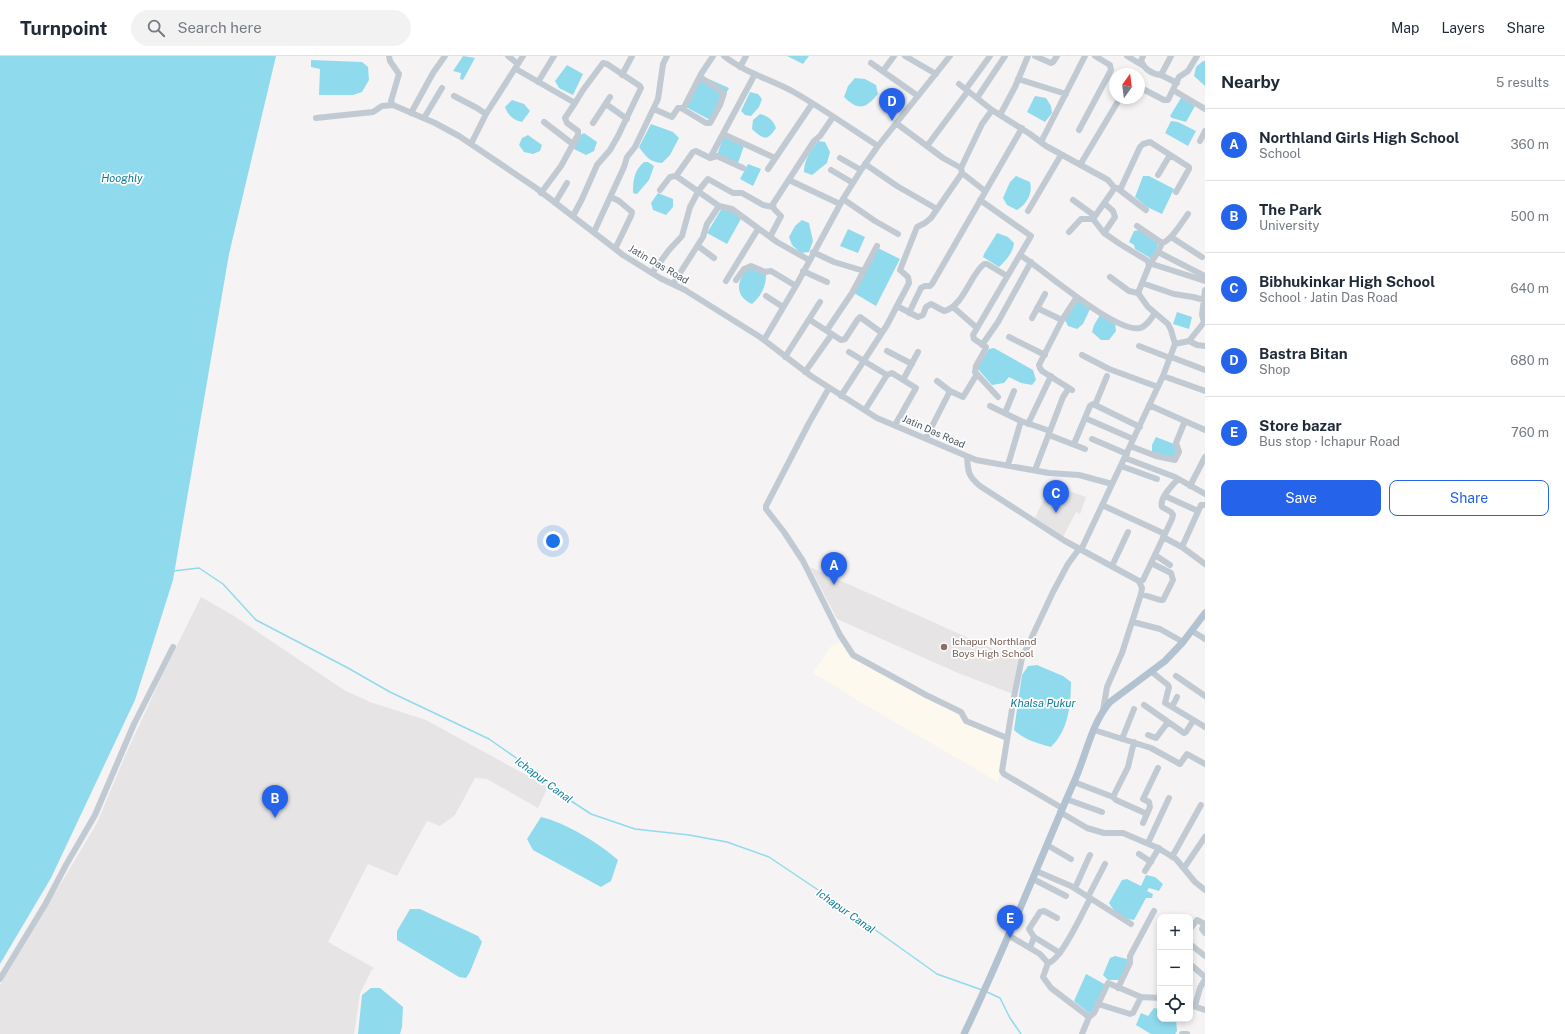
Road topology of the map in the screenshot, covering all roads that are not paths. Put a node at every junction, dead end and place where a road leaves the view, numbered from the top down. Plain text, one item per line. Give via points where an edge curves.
1 (390, 56) edge
2 (445, 56) edge
3 (508, 56) edge
4 (524, 56) edge
5 (554, 56) edge
6 (632, 56) edge
7 (667, 56) edge
8 (713, 56) edge
9 (724, 56) edge
10 (746, 56) edge
11 (894, 56) edge
12 (905, 56) edge
13 (950, 56) edge
14 (990, 56) edge
15 (1005, 56) edge
16 (1028, 56) edge
17 (1036, 56) edge
18 (1057, 56) edge
19 (1085, 56) edge
20 (1095, 56) edge
21 (1126, 56) edge
22 (1143, 56) edge
23 (1171, 56) edge
24 (1197, 56) edge
25 (871, 63) dead end
26 (517, 66) junction
27 (1143, 66) junction
28 (740, 67) junction
29 (883, 71) junction
30 (755, 74) junction
31 (936, 74) junction
32 (1162, 74) junction
33 (622, 75) junction
34 (700, 77) junction
35 (1018, 79) junction
36 (538, 82) junction
37 (1177, 83) junction
38 (959, 84) dead end
39 (442, 88) dead end
40 (967, 90) junction
41 (1145, 90) edge
42 (1173, 90) junction
43 (1066, 94) junction
44 (454, 96) dead end
45 (918, 96) junction
46 (610, 97) dead end
47 (977, 98) junction
48 (575, 103) junction
49 (606, 104) junction
50 (812, 104) junction
51 (1116, 104) edge
52 (393, 105) junction
53 (654, 109) junction
54 (684, 109) junction
55 (1205, 109) edge
56 (992, 110) junction
57 (411, 113) junction
58 (486, 114) junction
59 (1000, 114) junction
60 (833, 117) junction
61 (316, 118) dead end
62 (424, 118) junction
63 (627, 119) junction
64 (544, 122) dead end
65 (594, 123) dead end
66 (896, 123) junction
67 (1022, 128) junction
68 (1079, 130) dead end
69 (1205, 132) edge
70 (723, 134) junction
71 (1200, 140) dead end
72 (1041, 142) junction
73 (471, 144) junction
74 (574, 145) junction
75 (878, 146) junction
76 (927, 146) junction
77 (1061, 155) junction
78 (1170, 155) junction
79 (710, 158) junction
80 (775, 158) junction
81 (840, 158) dead end
82 (865, 164) junction
83 (1080, 165) junction
84 (743, 168) dead end
85 (768, 169) dead end
86 (831, 170) dead end
87 (861, 170) junction
88 (962, 170) junction
89 (1158, 175) dead end
90 (676, 176) junction
91 (789, 180) junction
92 (567, 183) dead end
93 (853, 183) junction
94 (1114, 186) junction
95 (660, 190) dead end
96 (699, 190) junction
97 (1120, 190) junction
98 (985, 191) junction
99 (1176, 192) dead end
100 (541, 193) junction
101 (611, 197) junction
102 (980, 200) junction
103 (1073, 200) dead end
104 (841, 201) junction
105 (555, 203) junction
106 (1104, 204) junction
107 (719, 206) junction
108 (773, 207) junction
109 (937, 209) junction
110 (1146, 210) dead end
111 (1028, 211) dead end
112 (1188, 214) dead end
113 (573, 216) junction
114 (1094, 218) junction
115 (1137, 226) dead end
116 (758, 228) junction
117 (594, 232) junction
118 (1069, 232) dead end
119 (1104, 233) junction
120 (898, 234) dead end
121 (770, 237) junction
122 (1171, 237) junction
123 (1162, 243) junction
124 (698, 246) junction
125 (877, 246) dead end
126 (615, 249) junction
127 (813, 252) junction
128 (1158, 252) junction
129 (1020, 255) junction
130 (1202, 257) dead end
131 (714, 258) dead end
132 (809, 260) junction
133 (1031, 262) junction
134 (1149, 263) junction
135 (804, 271) junction
136 (864, 271) junction
137 (652, 273) junction
138 (1007, 276) junction
139 (1205, 276) edge
140 (1110, 277) dead end
141 (736, 280) dead end
142 (726, 281) dead end
143 (1205, 281) edge
144 (827, 282) dead end
145 (1142, 283) junction
146 (673, 284) junction
147 (796, 286) junction
148 (1205, 290) edge
149 (1138, 293) junction
150 (1045, 294) dead end
151 (766, 296) dead end
152 (1077, 297) junction
153 (1204, 300) junction
154 (820, 302) dead end
155 (897, 306) junction
156 (783, 307) junction
157 (953, 308) junction
158 (1037, 308) junction
159 (910, 313) junction
160 (1155, 313) junction
161 (1032, 318) dead end
162 (810, 320) junction
163 (1062, 320) junction
164 (1205, 322) edge
165 (977, 328) junction
166 (829, 332) junction
167 (882, 333) junction
168 (1009, 337) dead end
169 (764, 340) junction
170 (1189, 341) junction
171 (1175, 344) junction
172 (982, 345) junction
173 (1139, 346) dead end
174 (1205, 346) edge
175 (887, 350) dead end
176 (849, 352) dead end
177 (918, 352) dead end
178 (1044, 355) junction
179 (1082, 355) dead end
180 (785, 357) junction
181 (1170, 358) junction
182 (863, 360) junction
183 (912, 364) junction
184 (1205, 370) edge
185 (805, 372) junction
186 (977, 374) junction
187 (888, 375) junction
188 (1051, 376) junction
189 (1107, 376) dead end
190 (1163, 376) junction
191 (904, 380) junction
192 (937, 381) dead end
193 (1158, 387) junction
194 (830, 388) junction
195 (950, 390) junction
196 (1014, 391) dead end
197 (1205, 392) edge
198 (841, 396) junction
199 (998, 397) dead end
200 (1095, 405) junction
201 (1148, 405) junction
202 (990, 406) dead end
203 (865, 410) junction
204 (1005, 413) junction
205 (1085, 418) junction
206 (1021, 421) junction
207 (1185, 421) junction
208 (1028, 424) junction
209 (896, 425) junction
210 (1140, 427) junction
211 (1205, 430) edge
212 (1049, 433) junction
213 (926, 438) junction
214 (1092, 439) dead end
215 (1133, 439) junction
216 (1074, 444) junction
217 (1130, 446) junction
218 (1086, 449) dead end
219 (1126, 456) junction
220 (967, 457) junction
221 (1205, 457) edge
222 (1008, 465) junction
223 (1121, 466) junction
224 (1035, 470) junction
225 (1157, 479) dead end
226 (1178, 479) junction
227 (1112, 484) junction
228 (1190, 486) junction
229 (1205, 494) edge
230 (1164, 496) junction
231 (1102, 504) junction
232 (1205, 504) edge
233 (1198, 511) junction
234 (1128, 532) dead end
235 (1164, 536) junction
236 (1182, 547) junction
237 (1080, 550) junction
238 (1155, 555) junction
239 (1151, 562) junction
240 (1205, 564) edge
241 (1170, 565) dead end
242 (1112, 566) junction
243 (1139, 582) junction
244 (1141, 594) junction
245 (1205, 613) edge
246 (1133, 622) junction
247 (1192, 631) junction
248 (1205, 639) edge
249 (1183, 642) junction
250 (173, 646) dead end
251 (1152, 672) junction
252 (1176, 676) dead end
253 (1205, 687) edge
254 (1203, 694) edge
255 (1177, 698) dead end
256 (1144, 705) dead end
257 (1172, 707) junction
258 (1103, 710) junction
259 (1134, 710) dead end
260 (1193, 721) junction
261 (1168, 722) junction
262 (1205, 727) edge
263 (1094, 730) junction
264 (1148, 735) dead end
265 (1007, 738) junction
266 (1122, 739) junction
267 (1134, 742) junction
268 (1205, 764) edge
269 (1158, 768) dead end
270 (1074, 782) junction
271 (1113, 797) junction
272 (1169, 798) dead end
273 (1066, 799) junction
274 (1201, 805) dead end
275 (1061, 810) junction
276 (1102, 812) dead end
277 (1147, 814) junction
278 (1143, 823) dead end
279 (1205, 837) edge
280 (1148, 844) junction
281 (1047, 845) junction
282 (1159, 848) junction
283 (1139, 854) dead end
284 (1090, 856) dead end
285 (1172, 856) junction
286 (1071, 859) dead end
287 (1151, 862) junction
288 (1105, 864) dead end
289 (1184, 868) junction
290 (1036, 871) junction
291 (1145, 871) dead end
292 (1033, 879) junction
293 (1075, 888) junction
294 (1205, 890) edge
295 (1066, 896) dead end
296 (1089, 898) junction
297 (1154, 911) dead end
298 (1056, 918) dead end
299 (1131, 924) dead end
300 (1205, 924) edge
301 (1193, 925) edge
302 (1205, 934) edge
303 (1008, 935) junction
304 (1034, 937) junction
305 (1193, 946) edge
306 (1030, 948) junction
307 (1060, 952) junction
308 (1205, 956) edge
309 (1048, 963) junction
310 (1193, 967) edge
311 (1205, 978) edge
312 (0, 979) edge
313 (1118, 988) junction
314 (1141, 997) junction
315 (1157, 998) edge
316 (1098, 1004) junction
317 (1193, 1005) edge
318 (1205, 1010) edge
319 (1090, 1017) junction
320 (964, 1034) edge
321 (1082, 1034) edge
322 (1182, 1034) edge
323 (1187, 1034) edge

1 - 52 street via 390,61 398,74 391,101
2 - 57 street
3 - 26 street
4 - 26 street
5 - 36 street
6 - 33 street
7 - 53 street
8 - 34 street
9 - 28 street
10 - 28 street
11 - 29 street
12 - 31 street
13 - 31 street
14 - 40 street
15 - 47 street
16 - 35 street
17 - 18 street via 1051,63
19 - 43 street
20 - 68 street via 1110,65 1111,70
21 - 27 street
22 - 27 street
23 - 32 street
24 - 37 street
25 - 29 street
26 - 36 street
26 - 58 street
27 - 32 street via 1153,73
28 - 30 street
29 - 45 street
30 - 50 street via 767,78
30 - 70 street
31 - 45 street
32 - 37 street
33 - 48 street via 603,63
33 - 63 street via 641,88
34 - 54 street
34 - 54 street via 724,93 720,105 708,124
35 - 43 street
35 - 59 street
36 - 48 street
37 - 42 street
38 - 40 street
39 - 62 street
40 - 47 street
40 - 76 street
41 - 42 street via 1166,101
42 - 55 street
43 - 72 street
44 - 58 street
45 - 66 street
46 - 49 street
47 - 56 street
48 - 74 street via 566,118 567,123 578,131
49 - 63 street
49 - 65 street
50 - 60 street
50 - 80 street
51 - 83 street
52 - 57 street, Jatin Das Road
52 - 61 street via 382,106 373,112
53 - 54 street via 672,117 678,108
53 - 101 street via 635,147 627,157
56 - 59 street
56 - 88 street via 982,124
57 - 62 street, Jatin Das Road
58 - 73 street
59 - 67 street
60 - 75 street
60 - 91 street
62 - 73 street, Jatin Das Road
63 - 113 street via 610,150 597,166
64 - 74 street
66 - 75 street
66 - 76 street
67 - 72 street
67 - 98 street
69 - 71 street
70 - 79 street
70 - 80 street
72 - 77 street
73 - 100 street, Jatin Das Road
74 - 100 street
75 - 82 street
76 - 88 street
77 - 83 street
77 - 111 street
78 - 89 street
78 - 97 street via 1150,142 1143,144
78 - 99 street via 1189,167
79 - 84 street via 718,156
79 - 90 street via 693,152
80 - 85 street
81 - 87 street
82 - 87 street
82 - 109 street
83 - 94 street
86 - 93 street
87 - 93 street
88 - 98 street
88 - 109 street
90 - 95 street via 670,177
90 - 96 street
91 - 104 street
91 - 108 street
92 - 105 street
93 - 104 street
94 - 97 street
94 - 106 street
96 - 107 street
96 - 108 street via 706,180 711,180 733,193 742,193 763,205
96 - 137 street via 690,207 682,236
97 - 110 street
98 - 102 street
100 - 105 street, Jatin Das Road
101 - 117 street
101 - 126 street via 632,212
102 - 129 street via 1030,234 1030,239
102 - 159 street via 932,284 921,288
103 - 114 street
104 - 120 street
104 - 127 street
105 - 113 street, Jatin Das Road
106 - 114 street
106 - 119 street via 1115,217
107 - 116 street via 732,208
107 - 124 street via 707,224
108 - 121 street via 781,216
109 - 155 street via 928,221 917,228 911,239 900,270 908,277 909,282
112 - 122 street
113 - 117 street, Jatin Das Road
114 - 118 street via 1081,219
114 - 119 street
115 - 123 street
116 - 121 street
116 - 142 street
117 - 126 street, Jatin Das Road
119 - 134 street
121 - 132 street
122 - 123 street
122 - 130 street
123 - 128 street
124 - 131 street
124 - 146 street
125 - 136 street
126 - 137 street, Jatin Das Road
127 - 132 street
127 - 136 street via 834,262
128 - 134 street
128 - 139 street
129 - 133 street
129 - 138 street
132 - 135 street
133 - 152 street
133 - 172 street
134 - 143 street
134 - 145 street
135 - 144 street
135 - 147 street
136 - 166 street
137 - 146 street, Jatin Das Road
138 - 157 street via 984,264
138 - 165 street
140 - 149 street
141 - 147 street via 744,269 751,266 771,272
145 - 149 street
145 - 153 street via 1174,294
146 - 169 street, Jatin Das Road
147 - 156 street
148 - 153 street
149 - 160 street
150 - 158 street
151 - 156 street
152 - 160 street via 1118,323 1133,328 1145,326
152 - 163 street
153 - 164 street via 1202,315
154 - 162 street
155 - 159 street
155 - 167 street
156 - 169 street
157 - 159 street via 944,311 931,304 921,317
157 - 165 street
158 - 161 street
158 - 163 street
160 - 171 street via 1168,324
162 - 166 street
162 - 180 street
163 - 178 street
164 - 170 street
165 - 172 street via 972,337
166 - 167 street via 841,340 845,339 860,318
166 - 185 street
167 - 182 street
168 - 178 street
169 - 180 street, Jatin Das Road
170 - 171 street
170 - 174 street
171 - 181 street
172 - 186 street via 986,347 976,366
173 - 181 street
175 - 183 street
176 - 182 street
177 - 183 street
178 - 188 street via 1040,368
179 - 193 street via 1109,369
180 - 185 street, Jatin Das Road
181 - 184 street
181 - 190 street
182 - 187 street
182 - 198 street
183 - 191 street
185 - 194 street, Jatin Das Road
186 - 195 street via 963,397
186 - 199 street
187 - 191 street via 892,373
187 - 203 street
188 - 208 street
188 - 212 street via 1070,389 1063,396
189 - 200 street
190 - 193 street
190 - 197 street
191 - 209 street via 915,386 916,390
192 - 195 street
193 - 201 street
194 - 198 street, Jatin Das Road
194 - 265 street via 809,423 766,509 803,561 840,635 853,655 961,712 966,721
195 - 213 street
196 - 204 street
198 - 203 street, Jatin Das Road
200 - 205 street via 1090,406
200 - 210 street
201 - 207 street
201 - 210 street
202 - 204 street
203 - 209 street, Jatin Das Road
204 - 206 street
205 - 215 street
205 - 216 street
206 - 208 street
206 - 222 street
207 - 211 street
207 - 217 street via 1176,443 1179,452 1175,460
208 - 212 street
209 - 213 street, Jatin Das Road
210 - 215 street
212 - 216 street
212 - 224 street
213 - 220 street, Jatin Das Road
214 - 219 street
215 - 217 street
216 - 218 street
217 - 219 street
219 - 223 street
219 - 226 street
220 - 222 street, Jatin Das Road
220 - 237 street, Jatin Das Road via 970,476 980,486
221 - 228 street
222 - 224 street, Jatin Das Road
223 - 225 street
223 - 227 street
224 - 227 street, Jatin Das Road via 1079,475
226 - 228 street
226 - 230 street
227 - 231 street
228 - 229 street
230 - 233 street
230 - 235 street via 1161,506 1173,515
231 - 235 street
231 - 237 street
232 - 233 street
233 - 236 street
234 - 242 street
235 - 236 street
235 - 238 street
236 - 240 street
237 - 242 street, Jatin Das Road
237 - 265 street via 1068,564 1022,658
238 - 239 street
238 - 241 street
239 - 243 street via 1143,580
239 - 244 street via 1171,573 1173,580 1164,600
242 - 243 street, Jatin Das Road
243 - 244 street
244 - 246 street
245 - 247 main road
246 - 249 street via 1160,629
246 - 258 street via 1107,687
247 - 248 street
247 - 249 main road
249 - 251 main road
250 - 312 street via 134,724 95,815
251 - 257 street via 1168,685 1165,703
251 - 258 main road via 1110,702
252 - 254 street
253 - 254 street
255 - 257 street
256 - 261 street
257 - 260 street
258 - 263 main road
259 - 266 street
260 - 261 street via 1185,733
260 - 262 street
261 - 264 street via 1156,738
263 - 266 street
263 - 270 main road
265 - 275 street via 1003,773
266 - 267 street
267 - 268 street via 1180,764 1187,754
267 - 271 street via 1128,767
269 - 277 street via 1143,799 1149,802
270 - 271 street
270 - 273 main road
271 - 277 street
272 - 280 street
273 - 275 main road
273 - 276 street
274 - 285 street
275 - 280 street via 1087,828 1104,833 1123,833
275 - 281 main road
277 - 278 street
279 - 289 street
280 - 282 street
281 - 286 street
281 - 290 main road
282 - 285 street
282 - 287 street
283 - 287 street
284 - 293 street
285 - 289 street
287 - 291 street
288 - 296 street
289 - 294 street
290 - 292 main road
290 - 293 street
292 - 295 street
292 - 303 main road
293 - 296 street
296 - 299 street
296 - 307 street
297 - 313 street via 1130,956 1130,963
298 - 304 street via 1044,911 1040,912 1029,929
300 - 301 street via 1197,920
300 - 302 street via 1202,929
303 - 306 street
303 - 320 main road
304 - 306 street
304 - 307 street
305 - 308 street
306 - 309 street
307 - 309 street via 1054,961
309 - 319 street via 1043,977 1051,988
310 - 311 street
311 - 317 street
313 - 314 street
313 - 316 street via 1108,984
314 - 315 street
314 - 316 street via 1130,1014
316 - 319 street
317 - 318 street
319 - 321 street
322 - 323 street

